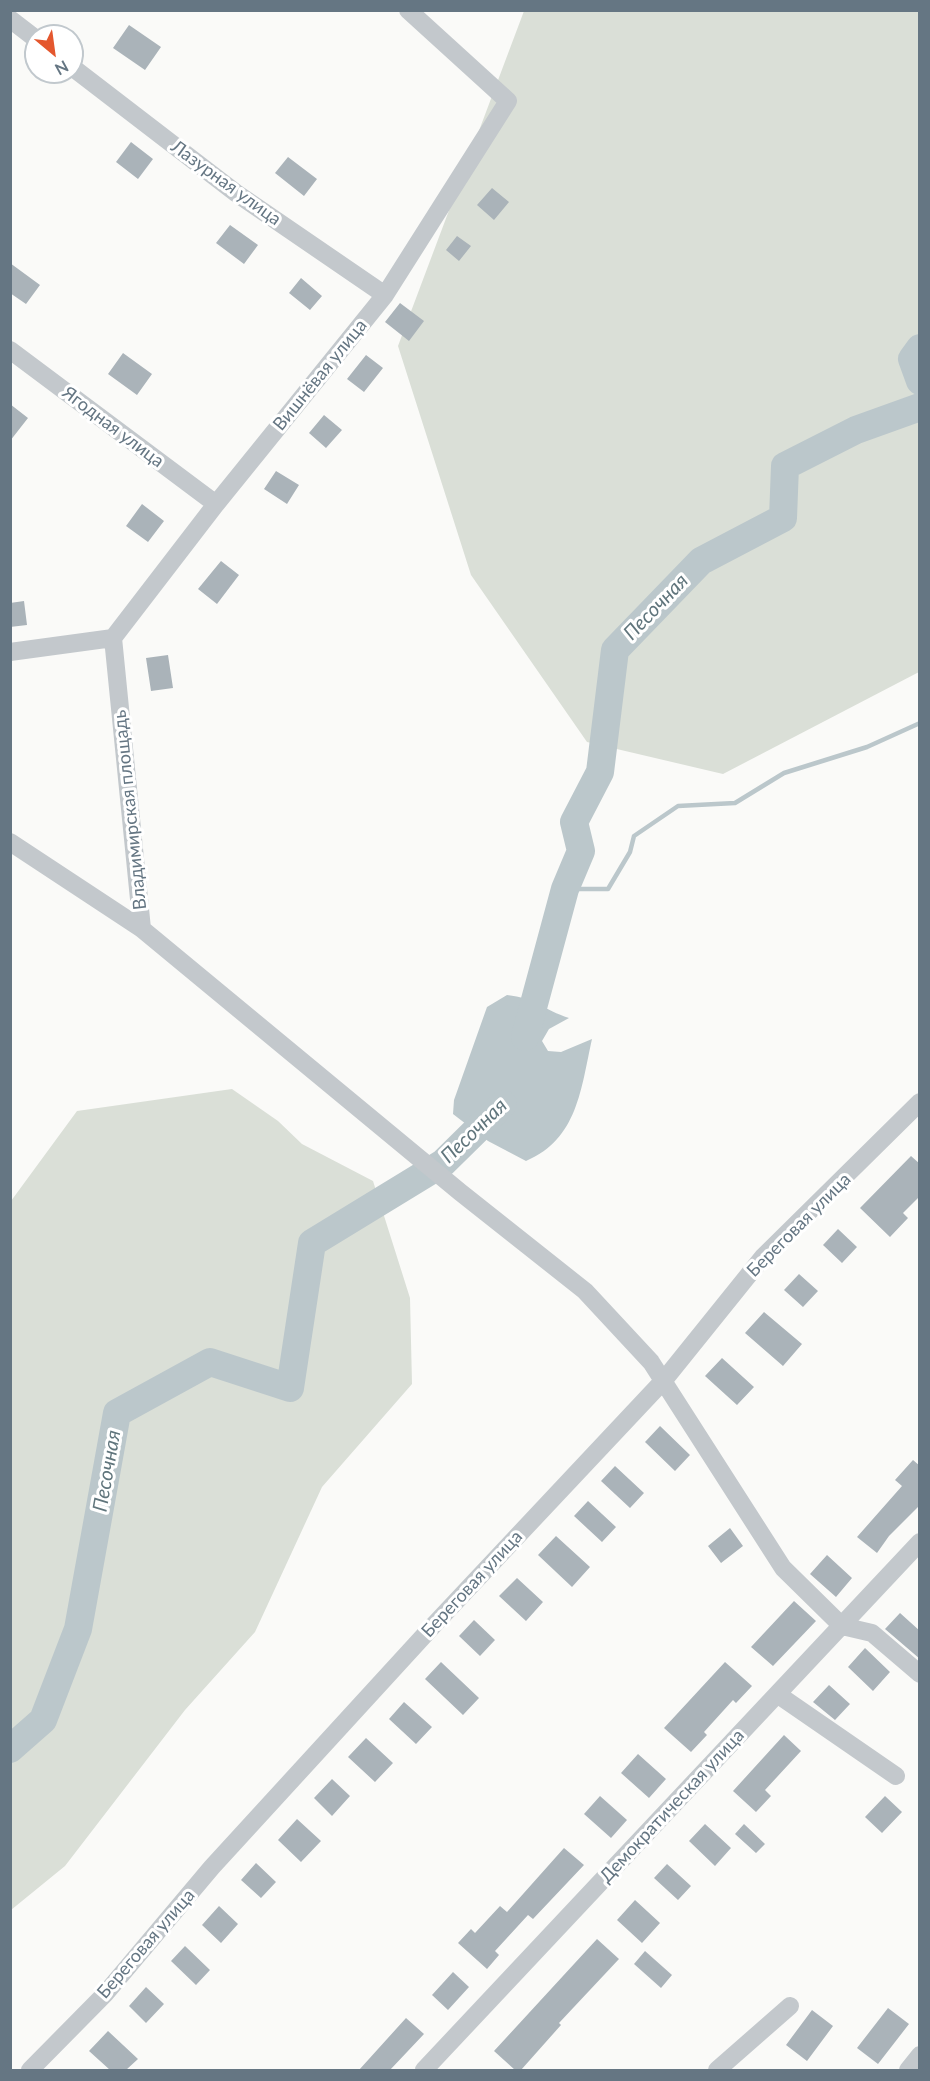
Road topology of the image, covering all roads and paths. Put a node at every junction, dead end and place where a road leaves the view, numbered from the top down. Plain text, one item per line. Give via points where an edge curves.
1 (408, 10) edge
2 (10, 19) edge
3 (24, 30) edge
4 (84, 76) edge
5 (384, 295) junction
6 (10, 350) edge
7 (216, 504) junction
8 (113, 638) junction
9 (10, 652) edge
10 (10, 842) edge
11 (142, 929) junction
12 (920, 1102) edge
13 (664, 1380) junction
14 (920, 1542) edge
15 (842, 1626) junction
16 (920, 1674) edge
17 (777, 1694) junction
18 (896, 1776) dead end
19 (790, 2006) dead end
20 (920, 2055) edge
21 (30, 2070) edge
22 (424, 2070) edge
23 (717, 2070) edge
24 (908, 2070) edge

1 - 5 street, Вишнёвая улица via 508,101
2 - 3 street
4 - 5 street, Лазурная улица via 236,193
5 - 7 street, Вишнёвая улица
6 - 7 street, Ягодная улица
7 - 8 street, Вишнёвая улица
8 - 9 street
8 - 11 street, Владимирская площадь
10 - 11 street, Владимирская площадь
11 - 13 street via 585,1290
12 - 13 street, Береговая улица via 764,1257
13 - 15 street via 783,1568
13 - 21 street, Береговая улица via 212,1867 105,1994
14 - 15 street, Демократическая улица
15 - 16 street via 872,1633
15 - 17 street, Демократическая улица
17 - 18 street
17 - 22 street, Демократическая улица
19 - 23 street
20 - 24 street

